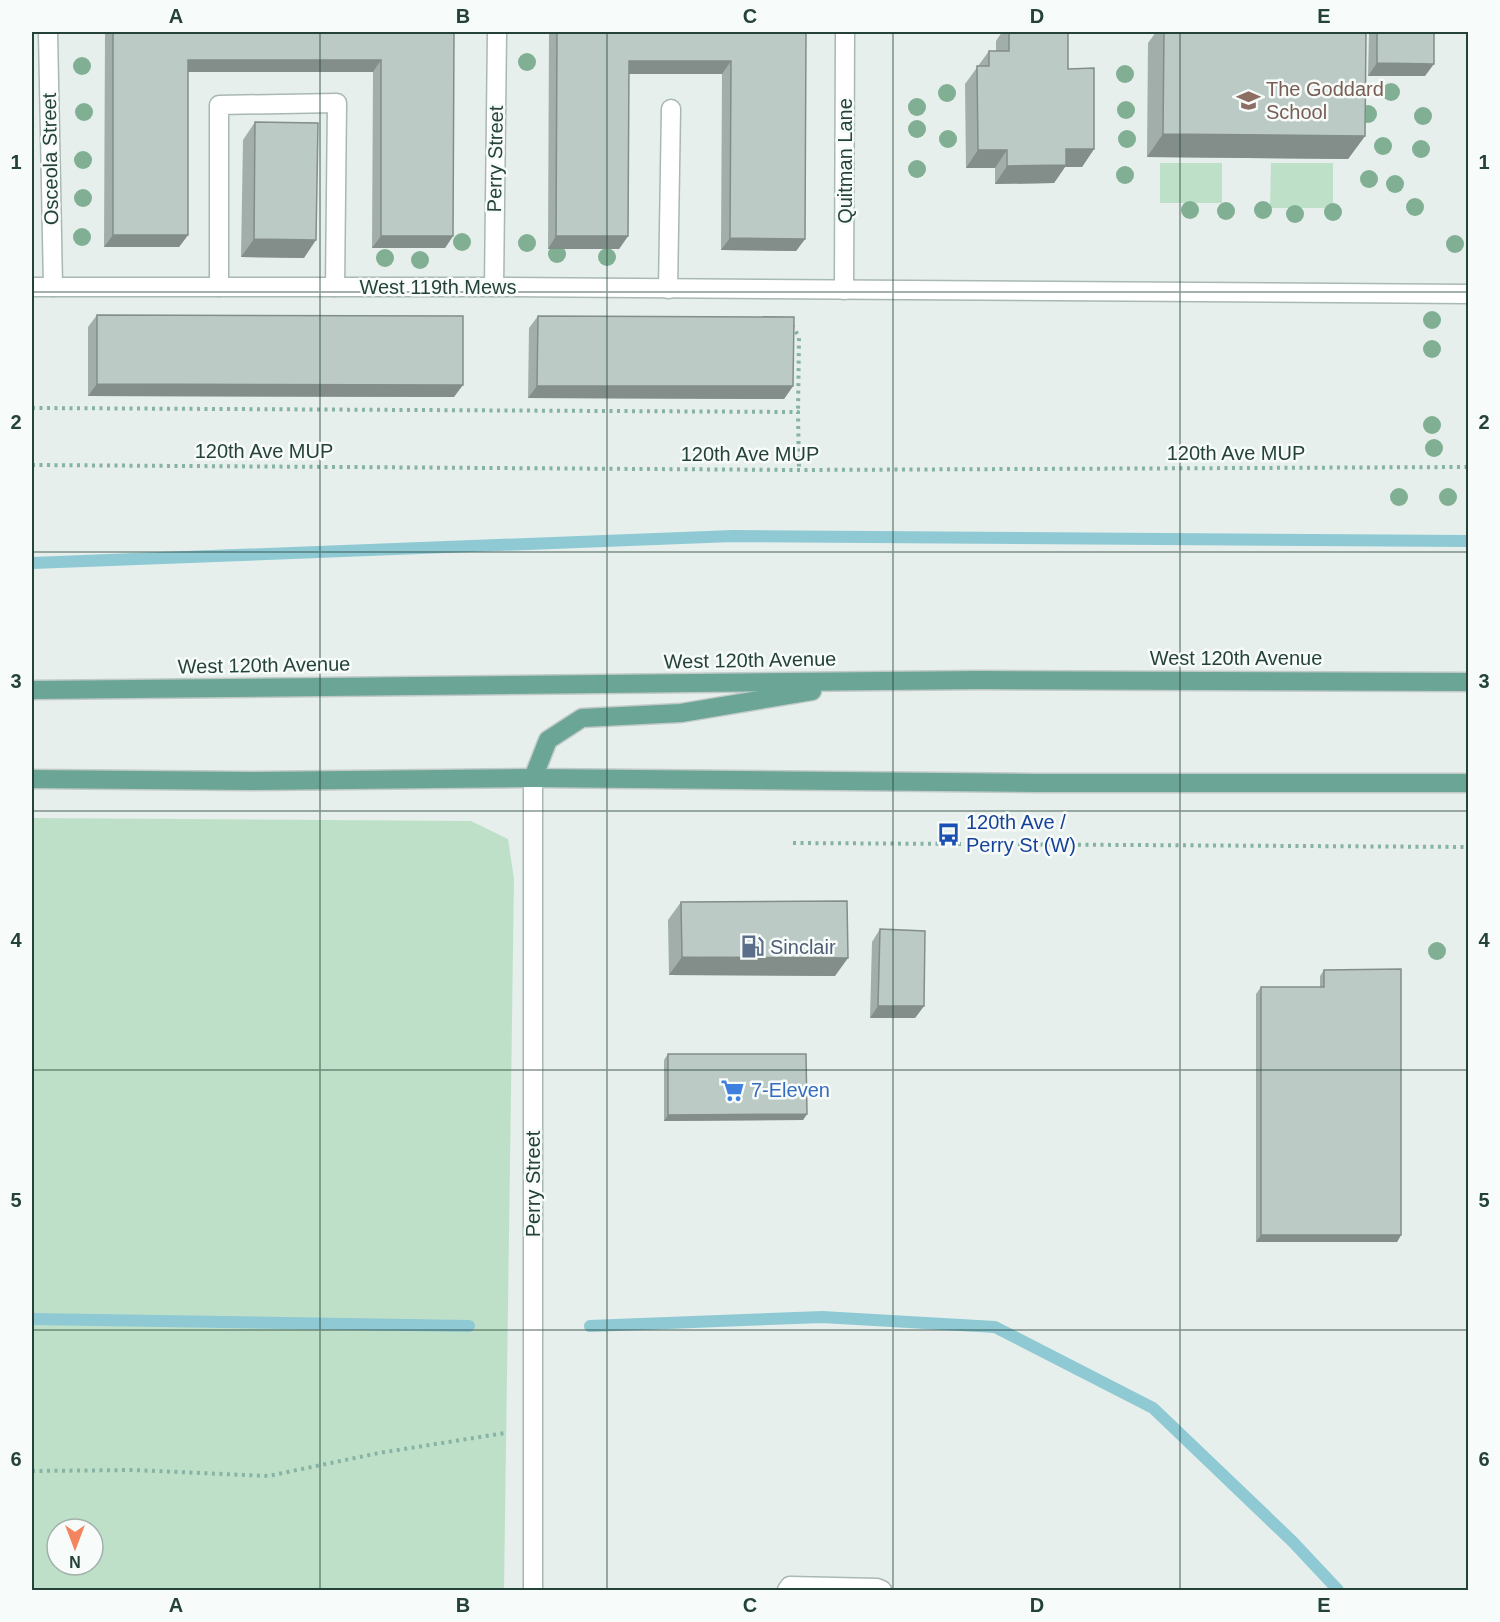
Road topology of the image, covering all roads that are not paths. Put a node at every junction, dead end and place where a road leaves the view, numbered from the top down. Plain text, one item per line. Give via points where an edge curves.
1 (48, 32) edge
2 (497, 32) edge
3 (845, 32) edge
4 (671, 109) dead end
5 (32, 287) edge
6 (53, 287) junction
7 (219, 287) junction
8 (335, 287) junction
9 (494, 287) junction
10 (668, 289) junction
11 (844, 290) junction
12 (1468, 294) edge
13 (870, 681) junction
14 (1468, 682) edge
15 (32, 690) edge
16 (533, 778) junction
17 (32, 779) edge
18 (1468, 783) edge
19 (533, 1590) edge
20 (788, 1590) edge
21 (882, 1590) edge

1 - 6 street, Osceola Street
2 - 9 street, Perry Street
3 - 11 street, Quitman Lane
4 - 10 street
5 - 6 street, West 119th Mews
6 - 7 street, West 119th Mews
7 - 8 street, West 119th Mews
7 - 8 street via 219,105 337,103
8 - 9 street, West 119th Mews
9 - 10 street, West 119th Mews
10 - 11 street, West 119th Mews
11 - 12 street, West 119th Mews
13 - 14 main road, West 120th Avenue
13 - 15 main road, West 120th Avenue
13 - 16 main road via 681,713 582,718 548,740
16 - 17 main road
16 - 18 main road
16 - 19 street, Perry Street
20 - 21 street via 790,1586

